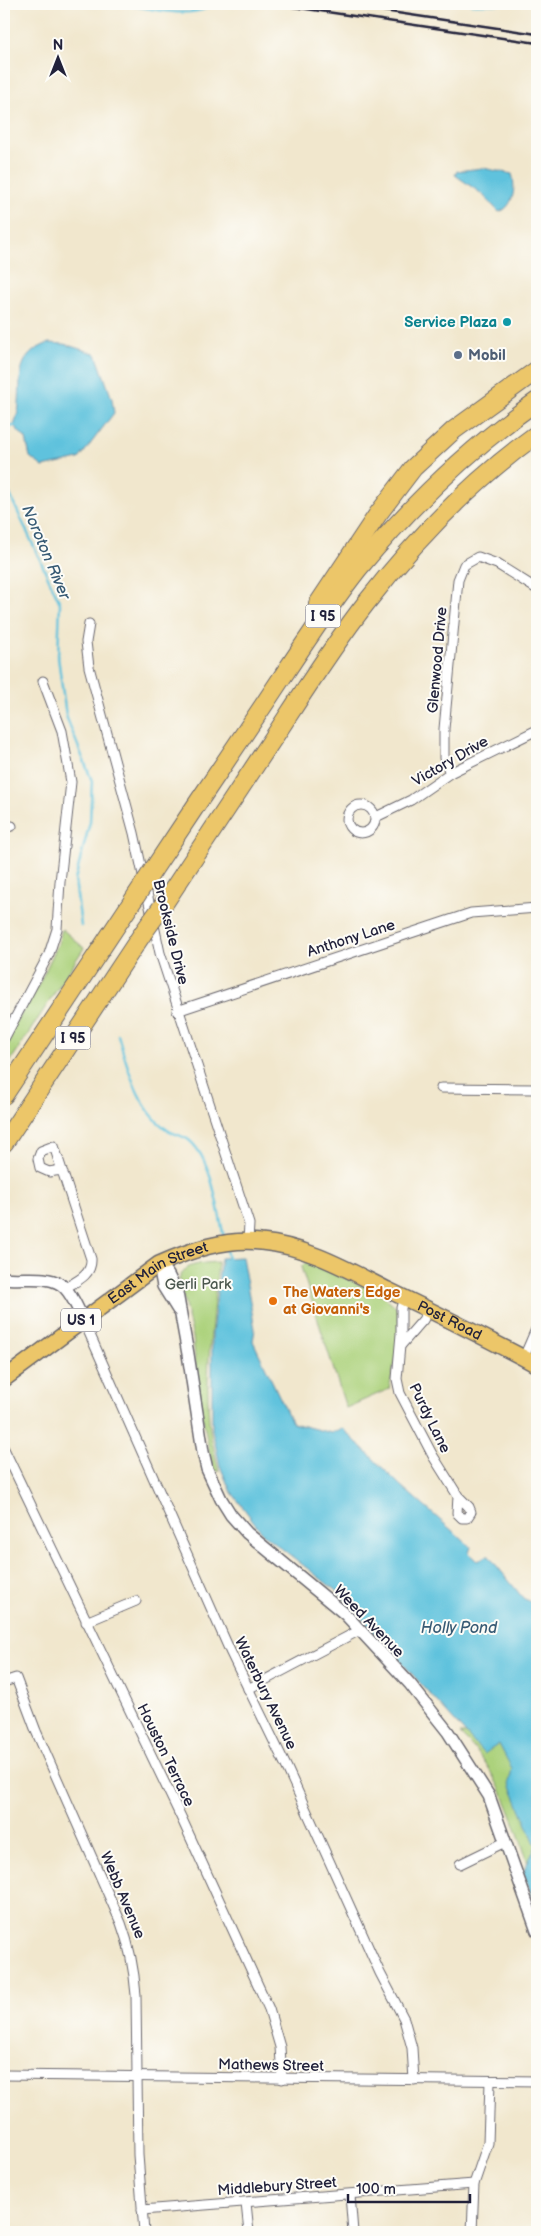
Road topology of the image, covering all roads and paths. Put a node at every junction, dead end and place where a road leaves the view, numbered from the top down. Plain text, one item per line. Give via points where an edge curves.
1 (537, 370) edge
2 (537, 401) edge
3 (537, 434) edge
4 (537, 589) edge
5 (88, 624) dead end
6 (282, 677) junction
7 (43, 680) dead end
8 (537, 730) edge
9 (450, 773) junction
10 (376, 817) dead end
11 (537, 908) edge
12 (177, 1011) junction
13 (4, 1020) edge
14 (6, 1035) edge
15 (441, 1088) dead end
16 (537, 1090) edge
17 (4, 1095) edge
18 (4, 1143) edge
19 (61, 1170) dead end
20 (245, 1241) junction
21 (159, 1264) junction
22 (4, 1278) edge
23 (65, 1288) junction
24 (404, 1297) junction
25 (429, 1309) junction
26 (83, 1319) junction
27 (537, 1327) edge
28 (401, 1346) junction
29 (524, 1357) junction
30 (537, 1365) edge
31 (4, 1379) edge
32 (4, 1449) edge
33 (458, 1496) dead end
34 (136, 1601) dead end
35 (86, 1622) junction
36 (360, 1630) junction
37 (4, 1682) edge
38 (248, 1689) junction
39 (505, 1842) junction
40 (460, 1864) dead end
41 (537, 1931) edge
42 (4, 2075) edge
43 (136, 2077) junction
44 (282, 2079) junction
45 (414, 2080) junction
46 (537, 2081) edge
47 (490, 2082) junction
48 (474, 2184) junction
49 (350, 2195) junction
50 (246, 2203) junction
51 (142, 2210) junction
52 (144, 2232) edge
53 (248, 2232) edge
54 (353, 2232) edge
55 (472, 2232) edge

1 - 6 highway via 454,430 413,468 295,636
2 - 6 highway, I 95 via 463,459 399,523 341,592
3 - 18 highway, I 95, bridge via 444,514 365,604
4 - 9 street, Glenwood Drive via 497,564 478,557 464,566 458,580 444,729 444,758
5 - 12 street, Brookside Drive via 86,642 90,668
6 - 17 highway, I 95, bridge
7 - 14 street via 62,730 71,782 57,929 50,954
8 - 9 street, Victory Drive
9 - 10 street, Victory Drive via 411,800
11 - 12 street, Anthony Lane via 471,913
12 - 20 street, Brookside Drive via 249,1224
13 - 14 street
15 - 16 street
19 - 23 street via 92,1263 86,1274
20 - 21 main road, East Main Street / US 1 via 216,1244
20 - 24 main road, Post Road / US 1 via 281,1245 314,1254
21 - 26 main road, East Main Street / US 1
21 - 36 street, Weed Avenue via 177,1293 203,1452 207,1470 221,1499 247,1533 334,1604
22 - 23 street via 48,1280
23 - 26 street
24 - 25 main road, Post Road / US 1
24 - 28 street, Purdy Lane
25 - 28 street
25 - 29 main road, Post Road / US 1
26 - 31 main road, East Main Street / US 1
26 - 38 street, Waterbury Avenue
27 - 29 street
28 - 33 street, Purdy Lane via 400,1393 429,1450
29 - 30 main road, Post Road / US 1
32 - 35 street, Houston Terrace
34 - 35 street
35 - 44 street, Houston Terrace via 182,1817 269,2009 280,2047
36 - 38 street
36 - 39 street, Weed Avenue via 410,1684 466,1758 489,1796
37 - 43 street, Webb Avenue via 16,1678 130,1948 136,1995
38 - 45 street, Waterbury Avenue via 404,2020 412,2048
39 - 40 street
39 - 41 street, Weed Avenue
42 - 43 street, Mathews Street
43 - 44 street, Mathews Street
43 - 51 street, Webb Avenue
44 - 45 street, Mathews Street
45 - 47 street, Mathews Street
46 - 47 street, Mathews Street
47 - 48 street via 488,2143
48 - 49 street, Middlebury Street
48 - 55 street
49 - 50 street, Middlebury Street
49 - 54 street
50 - 51 street, Middlebury Street
50 - 53 street
51 - 52 street, Webb Avenue

